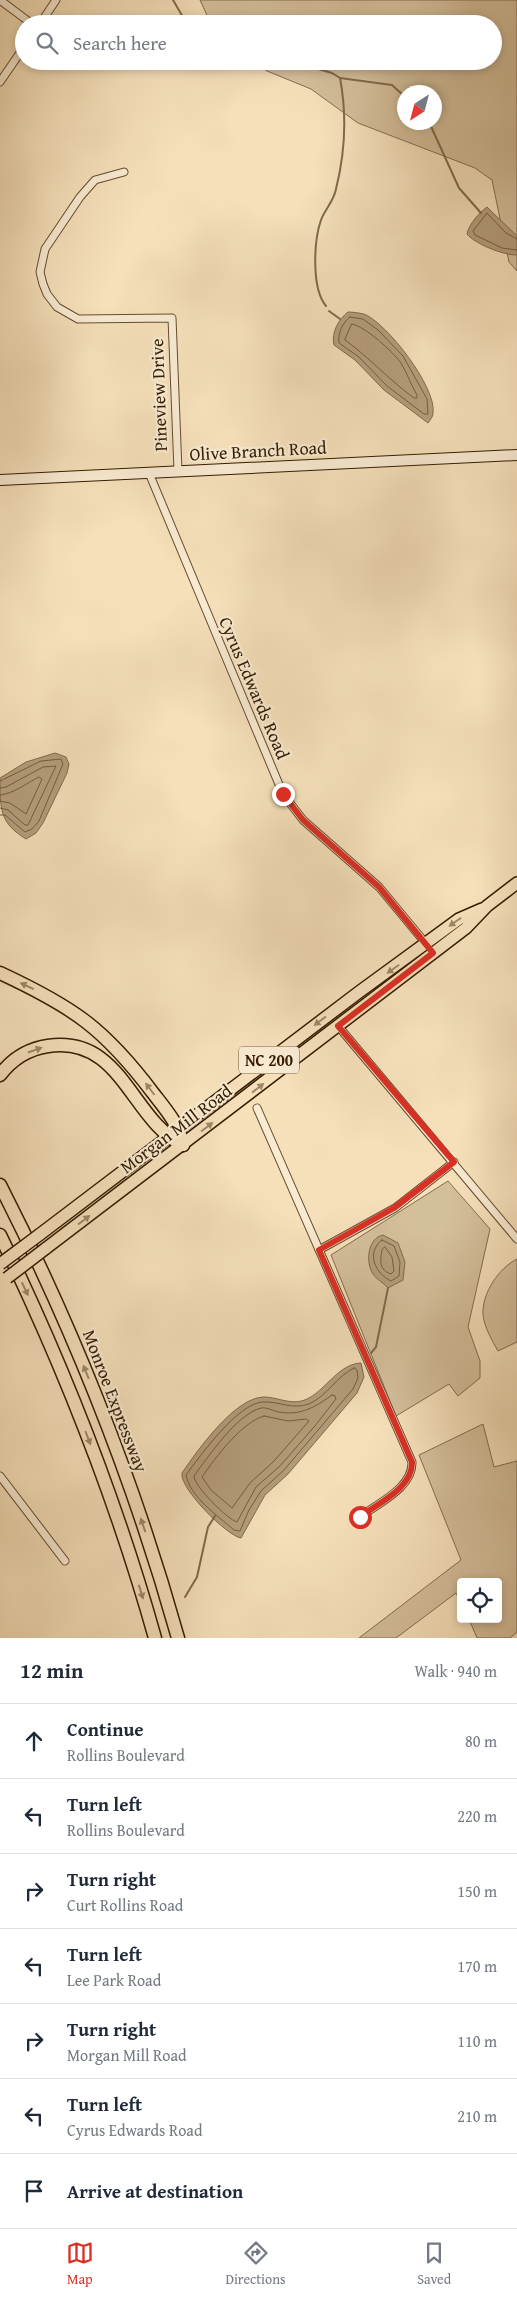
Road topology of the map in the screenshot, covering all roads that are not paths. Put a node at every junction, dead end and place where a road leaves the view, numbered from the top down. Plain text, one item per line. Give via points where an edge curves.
1 (0, 0) edge
2 (56, 0) edge
3 (20, 15) edge
4 (46, 15) edge
5 (15, 60) edge
6 (0, 82) edge
7 (124, 172) dead end
8 (517, 455) edge
9 (178, 471) junction
10 (149, 473) junction
11 (0, 480) edge
12 (517, 884) edge
13 (429, 949) junction
14 (0, 973) edge
15 (338, 1026) junction
16 (0, 1075) edge
17 (257, 1108) dead end
18 (179, 1128) junction
19 (167, 1138) junction
20 (182, 1145) junction
21 (454, 1162) junction
22 (0, 1175) edge
23 (0, 1184) edge
24 (14, 1213) junction
25 (2, 1239) edge
26 (517, 1239) edge
27 (319, 1250) junction
28 (0, 1264) edge
29 (4, 1281) edge
30 (0, 1476) edge
31 (360, 1517) dead end
32 (64, 1561) dead end
33 (155, 1638) edge
34 (178, 1638) edge

1 - 3 street
2 - 4 street
5 - 6 street
7 - 9 street, Pineview Drive via 95,180 80,197 44,249 40,272 47,294 57,307 78,319 172,318
8 - 9 street, Olive Branch Road
9 - 10 street, Olive Branch Road
10 - 11 street, Olive Branch Road
10 - 13 street, Cyrus Edwards Road via 283,794 303,820 379,887
12 - 13 main road, Morgan Mill Road / NC 200 via 487,906 459,919
13 - 15 main road, Morgan Mill Road / NC 200
13 -> 18 main road, Morgan Mill Road / NC 200
18 -> 14 highway via 130,1063 102,1034 64,1005
20 -> 15 main road, Morgan Mill Road / NC 200
15 - 21 street
16 -> 19 highway via 18,1057 44,1047 71,1046 87,1050 116,1071
17 - 27 street
18 - 19 main road, Morgan Mill Road / NC 200
18 - 20 highway
19 - 20 highway
19 - 28 main road, Morgan Mill Road / NC 200, bridge
29 -> 20 main road, Morgan Mill Road / NC 200, bridge
21 - 26 street
21 - 27 street via 394,1208
22 - 24 highway
23 - 24 highway, Monroe Expressway
34 -> 24 highway, Monroe Expressway via 144,1527 108,1426 56,1301
25 -> 33 highway via 51,1345 87,1434 123,1534
27 - 31 street via 412,1462 410,1474 403,1484
30 - 32 street

